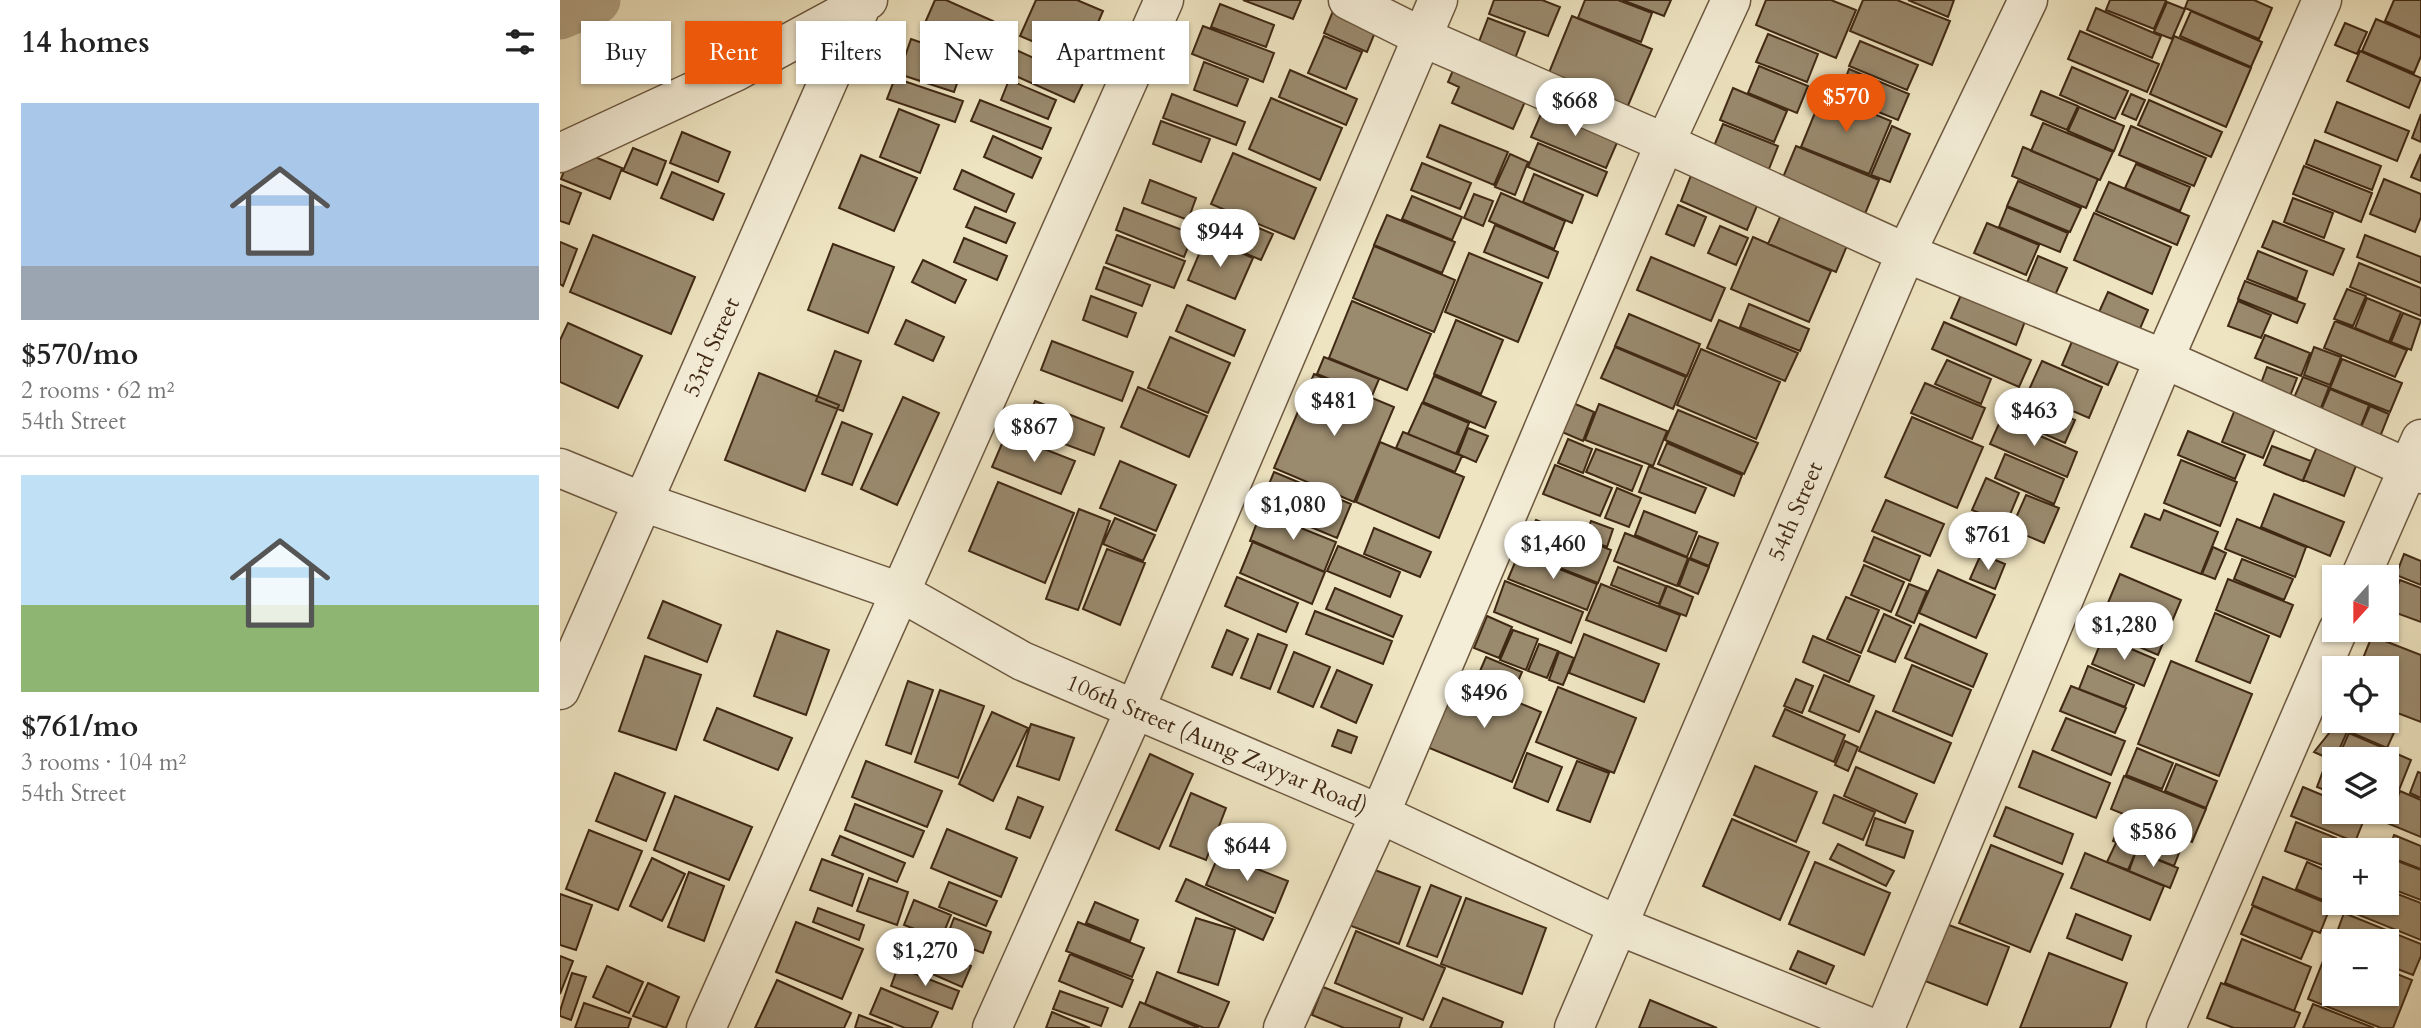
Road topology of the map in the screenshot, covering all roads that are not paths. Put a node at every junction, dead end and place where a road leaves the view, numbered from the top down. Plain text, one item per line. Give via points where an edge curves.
1 (1164, 0) edge
2 (1348, 0) edge
3 (1438, 0) edge
4 (1731, 0) edge
5 (2028, 0) edge
6 (2322, 0) edge
7 (865, 2) edge
8 (1422, 37) junction
9 (1665, 143) junction
10 (560, 153) edge
11 (1906, 253) junction
12 (2164, 359) junction
13 (2417, 460) edge
14 (560, 468) edge
15 (643, 502) junction
16 (2367, 565) edge
17 (900, 592) junction
18 (2333, 642) edge
19 (560, 690) edge
20 (1135, 709) junction
21 (1380, 814) junction
22 (1619, 926) junction
23 (706, 1028) edge
24 (992, 1028) edge
25 (1283, 1028) edge
26 (1574, 1028) edge
27 (1872, 1028) edge
28 (1885, 1028) edge
29 (2166, 1028) edge

1 - 17 street
2 - 8 street
3 - 8 street
4 - 9 street
5 - 11 street, 54th Street
6 - 12 street
7 - 10 street via 735,72
7 - 15 street, 53rd Street
8 - 9 street
8 - 20 street
9 - 11 street
9 - 21 street
11 - 12 street
11 - 22 street, 54th Street
12 - 13 street
12 - 28 street
13 - 16 street
14 - 15 street, 106th Street (Aung Zayyar Road)
15 - 17 street, 106th Street (Aung Zayyar Road)
15 - 19 street, 53rd Street
17 - 20 street, 106th Street (Aung Zayyar Road) via 1022,661
17 - 23 street
18 - 29 street
20 - 21 street, 106th Street (Aung Zayyar Road)
20 - 24 street
21 - 22 street, 106th Street (Aung Zayyar Road)
21 - 25 street
22 - 26 street, 54th Street
22 - 27 street, 106th Street (Aung Zayyar Road)

